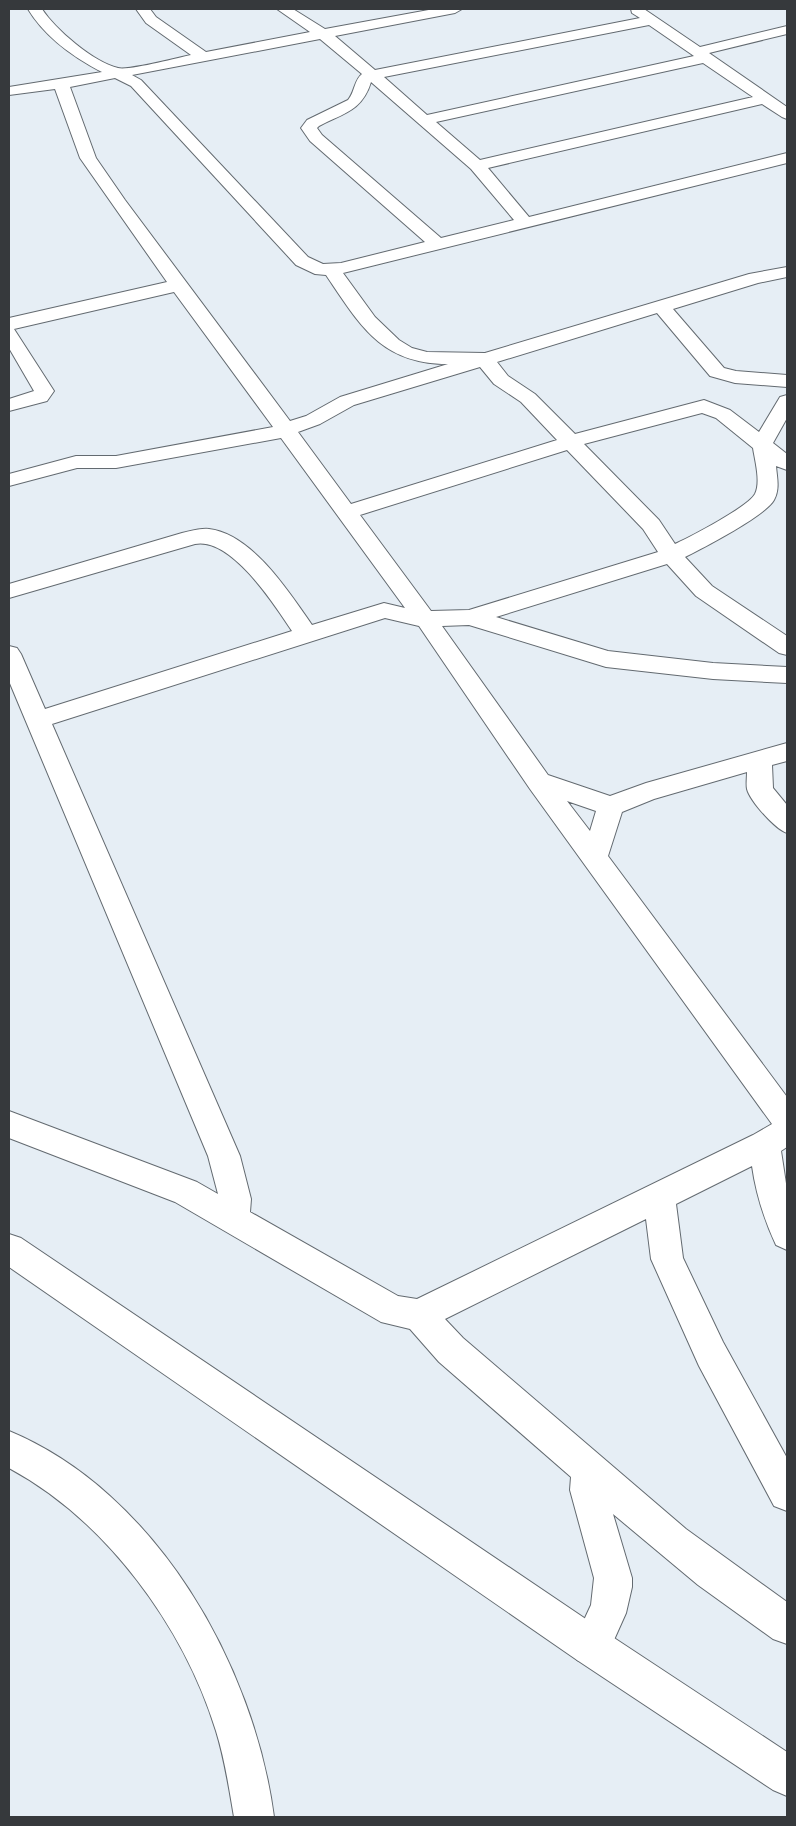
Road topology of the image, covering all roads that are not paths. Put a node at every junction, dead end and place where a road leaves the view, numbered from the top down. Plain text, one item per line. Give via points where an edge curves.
1 (35, 9) edge
2 (143, 9) edge
3 (284, 9) edge
4 (391, 9) edge
5 (455, 9) edge
6 (636, 9) edge
7 (402, 19) junction
8 (652, 20) junction
9 (787, 30) edge
10 (323, 34) junction
11 (701, 55) junction
12 (203, 56) junction
13 (116, 72) junction
14 (372, 75) junction
15 (61, 84) junction
16 (10, 90) edge
17 (764, 99) junction
18 (787, 114) edge
19 (424, 120) junction
20 (787, 158) edge
21 (477, 166) junction
22 (524, 222) junction
23 (438, 244) junction
24 (331, 270) junction
25 (787, 272) edge
26 (178, 285) junction
27 (661, 306) junction
28 (9, 324) edge
29 (9, 333) edge
30 (484, 358) junction
31 (787, 381) edge
32 (787, 401) edge
33 (9, 405) edge
34 (284, 430) junction
35 (570, 442) junction
36 (763, 444) junction
37 (787, 464) edge
38 (9, 480) edge
39 (345, 513) junction
40 (671, 555) junction
41 (9, 591) edge
42 (470, 617) junction
43 (426, 620) junction
44 (307, 635) junction
45 (787, 647) edge
46 (9, 654) edge
47 (787, 676) edge
48 (38, 720) junction
49 (787, 752) edge
50 (759, 761) junction
51 (539, 782) junction
52 (611, 806) junction
53 (787, 823) edge
54 (594, 858) junction
55 (787, 1121) edge
56 (9, 1124) edge
57 (776, 1138) edge
58 (659, 1197) junction
59 (234, 1218) junction
60 (787, 1235) edge
61 (9, 1249) edge
62 (420, 1315) junction
63 (9, 1449) edge
64 (593, 1473) junction
65 (787, 1493) edge
66 (787, 1625) edge
67 (591, 1646) junction
68 (787, 1776) edge
69 (254, 1817) edge

1 - 13 main road via 45,25 86,58
2 - 12 main road via 151,20
3 - 10 main road
4 - 7 main road
5 - 7 main road
6 - 8 main road
7 - 10 main road
8 - 11 main road
8 - 14 main road
9 - 11 main road
10 - 12 main road
10 - 14 main road
11 - 17 main road
11 - 19 main road
12 - 13 main road
13 - 15 main road
13 - 24 main road via 140,88 302,261 309,266
14 - 19 main road
14 - 23 main road via 365,79 359,97 353,103 313,123 311,133
15 - 16 main road
15 - 26 main road via 88,158
17 - 18 main road
17 - 21 main road
19 - 21 main road
20 - 22 main road
21 - 22 main road
22 - 23 main road
23 - 24 main road
24 - 30 main road via 376,330 404,352 418,357
25 - 27 main road via 755,278
26 - 28 main road
26 - 34 main road
27 - 30 main road
27 - 31 main road via 718,372 734,377
29 - 33 main road via 44,391 40,397
30 - 34 main road via 347,401 313,420
30 - 35 main road via 501,380 528,398
32 - 36 main road
34 - 38 main road via 116,462 76,462
34 - 39 main road
35 - 36 main road via 704,406 723,414
35 - 39 main road
35 - 40 main road via 651,525
36 - 37 main road
36 - 40 main road via 768,486 764,499 717,532
39 - 43 main road
40 - 42 main road
40 - 45 main road via 704,591
41 - 44 main road via 187,539 211,536 230,546 276,590
42 - 43 main road
42 - 47 main road via 560,642 606,659
43 - 44 main road via 384,610
43 - 51 main road
44 - 48 main road
46 - 48 main road
48 - 59 main road via 224,1156 235,1199
49 - 50 main road
50 - 52 main road via 646,792
50 - 53 main road via 760,790
51 - 52 main road
51 - 54 main road
52 - 54 main road
54 - 55 main road
56 - 59 main road via 162,1181
57 - 58 main road
57 - 60 main road via 773,1199
58 - 62 main road
58 - 65 main road via 667,1259 710,1354
59 - 62 main road via 393,1311
61 - 67 main road
62 - 64 main road via 451,1350
63 - 69 main road via 36,1462 83,1496 121,1532 159,1582 195,1637 222,1694 244,1760
64 - 66 main road via 711,1572
64 - 67 main road via 587,1483 588,1490 613,1578 614,1593 612,1604
67 - 68 main road

